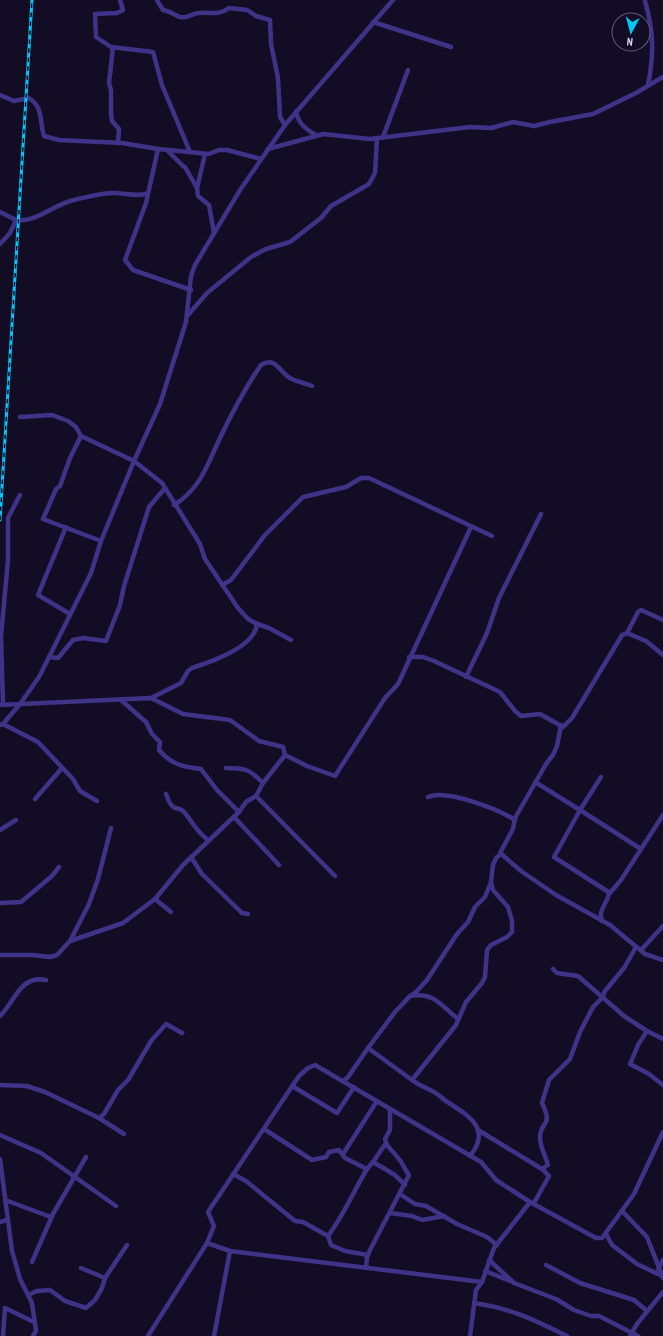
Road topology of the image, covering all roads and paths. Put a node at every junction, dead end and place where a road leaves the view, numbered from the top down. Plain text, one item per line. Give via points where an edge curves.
1 (120, 0) edge
2 (157, 0) edge
3 (393, 0) edge
4 (645, 1) dead end
5 (373, 22) junction
6 (113, 47) junction
7 (451, 47) dead end
8 (408, 70) dead end
9 (663, 77) edge
10 (648, 85) junction
11 (0, 95) edge
12 (296, 110) junction
13 (285, 125) junction
14 (316, 135) junction
15 (383, 137) junction
16 (377, 138) junction
17 (118, 143) junction
18 (158, 149) junction
19 (268, 149) junction
20 (167, 150) junction
21 (190, 152) junction
22 (205, 154) junction
23 (261, 159) junction
24 (197, 188) junction
25 (148, 193) junction
26 (0, 212) edge
27 (16, 220) junction
28 (214, 234) junction
29 (0, 244) edge
30 (191, 290) junction
31 (187, 316) junction
32 (312, 386) dead end
33 (20, 417) dead end
34 (81, 436) junction
35 (134, 461) junction
36 (164, 488) junction
37 (20, 495) dead end
38 (174, 505) junction
39 (541, 514) dead end
40 (471, 526) junction
41 (66, 527) junction
42 (492, 536) dead end
43 (101, 541) junction
44 (222, 585) junction
45 (70, 614) junction
46 (663, 620) edge
47 (258, 624) junction
48 (627, 633) junction
49 (291, 640) dead end
50 (663, 654) edge
51 (49, 657) junction
52 (410, 657) junction
53 (466, 677) junction
54 (151, 698) junction
55 (121, 700) junction
56 (20, 704) junction
57 (1, 705) edge
58 (1, 725) edge
59 (561, 725) junction
60 (285, 754) junction
61 (62, 768) junction
62 (226, 768) dead end
63 (601, 777) dead end
64 (535, 782) junction
65 (263, 783) junction
66 (166, 794) dead end
67 (256, 796) junction
68 (428, 797) dead end
69 (35, 798) dead end
70 (97, 801) dead end
71 (580, 810) junction
72 (239, 812) junction
73 (663, 815) edge
74 (234, 817) junction
75 (16, 820) dead end
76 (515, 820) junction
77 (111, 828) dead end
78 (0, 830) edge
79 (208, 840) junction
80 (641, 849) junction
81 (501, 854) junction
82 (191, 857) junction
83 (279, 865) dead end
84 (59, 867) dead end
85 (335, 876) dead end
86 (492, 882) junction
87 (608, 892) junction
88 (155, 899) junction
89 (0, 903) edge
90 (171, 912) dead end
91 (248, 914) dead end
92 (602, 921) junction
93 (663, 926) edge
94 (70, 941) junction
95 (636, 947) junction
96 (641, 950) junction
97 (0, 955) edge
98 (663, 960) edge
99 (553, 969) dead end
100 (46, 980) dead end
101 (410, 996) junction
102 (602, 998) junction
103 (0, 1016) edge
104 (458, 1019) junction
105 (647, 1031) junction
106 (182, 1033) dead end
107 (663, 1039) edge
108 (368, 1048) junction
109 (412, 1080) junction
110 (343, 1081) junction
111 (0, 1085) edge
112 (663, 1085) edge
113 (292, 1086) junction
114 (354, 1088) junction
115 (377, 1101) junction
116 (390, 1109) junction
117 (99, 1118) junction
118 (264, 1129) junction
119 (478, 1130) junction
120 (663, 1132) edge
121 (124, 1134) dead end
122 (0, 1135) edge
123 (386, 1142) junction
124 (343, 1154) junction
125 (470, 1156) junction
126 (86, 1157) dead end
127 (0, 1159) edge
128 (373, 1162) junction
129 (367, 1169) junction
130 (542, 1169) junction
131 (233, 1174) junction
132 (74, 1176) junction
133 (405, 1185) junction
134 (400, 1194) junction
135 (5, 1200) junction
136 (532, 1202) junction
137 (116, 1206) dead end
138 (622, 1211) junction
139 (390, 1213) junction
140 (444, 1216) junction
141 (51, 1217) junction
142 (7, 1220) junction
143 (0, 1222) edge
144 (606, 1234) junction
145 (328, 1236) junction
146 (207, 1243) junction
147 (497, 1245) junction
148 (127, 1246) dead end
149 (230, 1251) junction
150 (368, 1255) junction
151 (489, 1260) junction
152 (663, 1260) edge
153 (32, 1262) dead end
154 (546, 1265) dead end
155 (81, 1268) dead end
156 (366, 1268) junction
157 (658, 1269) junction
158 (485, 1272) junction
159 (662, 1277) edge
160 (105, 1278) junction
161 (482, 1282) junction
162 (514, 1283) junction
163 (663, 1292) edge
164 (28, 1295) junction
165 (474, 1303) junction
166 (647, 1311) junction
167 (34, 1322) junction
168 (631, 1334) edge
169 (3, 1336) edge
170 (33, 1336) edge
171 (148, 1336) edge
172 (214, 1336) edge
173 (470, 1336) edge
174 (567, 1336) edge
175 (638, 1336) edge

1 - 6 street via 123,10 117,13 95,14 96,37
2 - 13 street via 163,10 182,18 190,17 197,12 223,13 229,8 247,10 270,20 271,44 278,78 280,117
3 - 5 street
4 - 10 street via 652,29 653,56
5 - 7 street
5 - 12 street
6 - 17 street via 109,84 112,121 119,129
6 - 21 street via 153,52 162,85
8 - 15 street
9 - 10 street
10 - 15 street via 593,114 534,126 513,122 491,128 470,127
11 - 17 street via 14,101 29,98 34,102 39,108 44,136 79,142
12 - 13 street
12 - 14 street via 300,123
13 - 19 street
14 - 16 street
14 - 19 street
15 - 16 street
16 - 31 street via 375,172 369,184 331,206 321,218 290,242 266,249 251,257 207,293
17 - 18 street
18 - 20 street
18 - 25 street
19 - 23 street
20 - 21 street
20 - 24 street via 185,166
21 - 22 street
22 - 23 street via 227,150
22 - 24 street
23 - 28 street
24 - 28 street via 198,196 209,205
25 - 27 street via 141,196 111,193 76,199 33,218
25 - 30 street via 125,260 133,270
26 - 27 street
27 - 29 street via 10,233
28 - 30 street via 195,265 191,276
30 - 31 street
31 - 35 street via 160,404
32 - 38 street via 292,380 272,362 261,365 219,440 205,473
33 - 34 street via 52,415 76,427
34 - 35 street
34 - 41 street via 44,518
35 - 36 street via 162,483
35 - 43 street
36 - 38 street
36 - 51 street via 149,507 120,605 106,641 83,638 73,640 61,656
37 - 57 street via 8,518 8,560 1,636
38 - 44 street via 200,544 205,559
39 - 53 street via 499,598 487,633
40 - 42 street
40 - 44 street via 369,478 361,478 346,487 303,497 265,535 231,580
40 - 52 street
41 - 43 street
41 - 45 street via 38,595
43 - 45 street via 91,573
44 - 47 street via 248,619
45 - 51 street
46 - 48 street via 641,610
47 - 49 street
47 - 54 street via 252,636 231,653 192,668 181,683
48 - 50 street via 646,641
48 - 59 street via 622,635 572,718 563,727
51 - 56 street
52 - 53 street via 423,657
52 - 60 street via 398,684 377,711 335,776 307,766
53 - 59 street via 500,692 521,716 540,714
54 - 55 street
54 - 60 street via 183,714 230,720 259,741 283,747
55 - 56 street
55 - 72 street via 146,722 160,742 158,750 167,759 201,769
56 - 57 street
56 - 58 street
58 - 61 street via 38,742
59 - 64 street via 557,746
60 - 65 street
61 - 69 street
61 - 70 street via 80,791
62 - 65 street via 242,768 252,772
63 - 71 street
64 - 71 street
64 - 76 street
65 - 67 street
66 - 79 street via 169,804 186,813 189,820
67 - 72 street via 246,802
67 - 85 street
68 - 76 street via 445,794 473,801 505,813
71 - 80 street
71 - 87 street via 554,857
72 - 74 street
73 - 80 street
74 - 79 street
74 - 83 street
75 - 78 street
76 - 81 street
77 - 94 street via 89,904
79 - 82 street
80 - 87 street via 621,880 610,893
81 - 86 street via 493,865
81 - 92 street via 556,895
82 - 88 street
82 - 91 street via 202,874 242,914
84 - 89 street via 21,902
86 - 101 street via 485,897 475,906 468,922 457,934 427,980
86 - 104 street via 493,890 508,907 512,932 487,950 485,977 470,996
87 - 92 street via 609,898 601,912
88 - 90 street
88 - 94 street via 123,923
92 - 95 street
93 - 96 street
94 - 97 street via 57,955 50,957
95 - 96 street
95 - 102 street
96 - 98 street
99 - 102 street via 557,973 578,976
100 - 103 street via 31,979
101 - 104 street via 427,995 434,998
101 - 108 street
102 - 105 street
102 - 130 street via 588,1015 570,1059 549,1080 545,1091 542,1103 548,1114 547,1122 540,1132 540,1140 548,1165
104 - 109 street via 456,1025
105 - 107 street
105 - 112 street via 630,1064
106 - 117 street via 166,1024 151,1041 128,1080
108 - 109 street
108 - 110 street
109 - 119 street via 465,1114
110 - 113 street via 315,1065 303,1072
110 - 114 street
111 - 117 street via 27,1086
113 - 114 street via 337,1113
113 - 118 street
114 - 115 street
115 - 116 street
115 - 124 street
116 - 123 street via 390,1130
116 - 125 street
117 - 121 street
118 - 124 street via 312,1160 326,1157 330,1152 339,1150
118 - 131 street
119 - 125 street via 478,1147
119 - 130 street
120 - 138 street via 634,1194
122 - 132 street via 41,1153
123 - 128 street
123 - 133 street via 387,1147 399,1158 403,1169 409,1175
124 - 129 street via 345,1158
125 - 136 street via 481,1162 496,1180
126 - 132 street
127 - 135 street
128 - 129 street
128 - 133 street via 395,1175
129 - 145 street via 354,1190 349,1205
130 - 136 street via 549,1176
131 - 145 street via 246,1181 295,1221 303,1222
131 - 146 street via 208,1212 214,1226
132 - 137 street
132 - 141 street
133 - 134 street
134 - 139 street
134 - 140 street via 415,1204 426,1206
135 - 141 street
135 - 142 street
136 - 144 street via 596,1238 602,1238
136 - 147 street
138 - 144 street
138 - 157 street via 647,1237
139 - 140 street via 422,1220
139 - 150 street
140 - 147 street via 487,1237
141 - 153 street
142 - 143 street
142 - 164 street via 20,1280
144 - 159 street via 612,1245 637,1264
145 - 150 street via 331,1245 345,1251
146 - 149 street
146 - 171 street
147 - 151 street
148 - 160 street
149 - 156 street
149 - 172 street
150 - 156 street
151 - 158 street
151 - 162 street
152 - 157 street
154 - 166 street via 580,1283 634,1300
155 - 160 street
156 - 161 street
157 - 159 street
158 - 161 street
158 - 162 street
160 - 164 street via 98,1294 86,1308 65,1301 50,1290
161 - 165 street via 476,1290
162 - 168 street via 556,1299 574,1310 599,1316
163 - 166 street
164 - 167 street via 32,1303
165 - 173 street
165 - 174 street via 499,1306 517,1312
166 - 168 street
167 - 169 street via 5,1308
167 - 170 street via 36,1331
168 - 175 street

